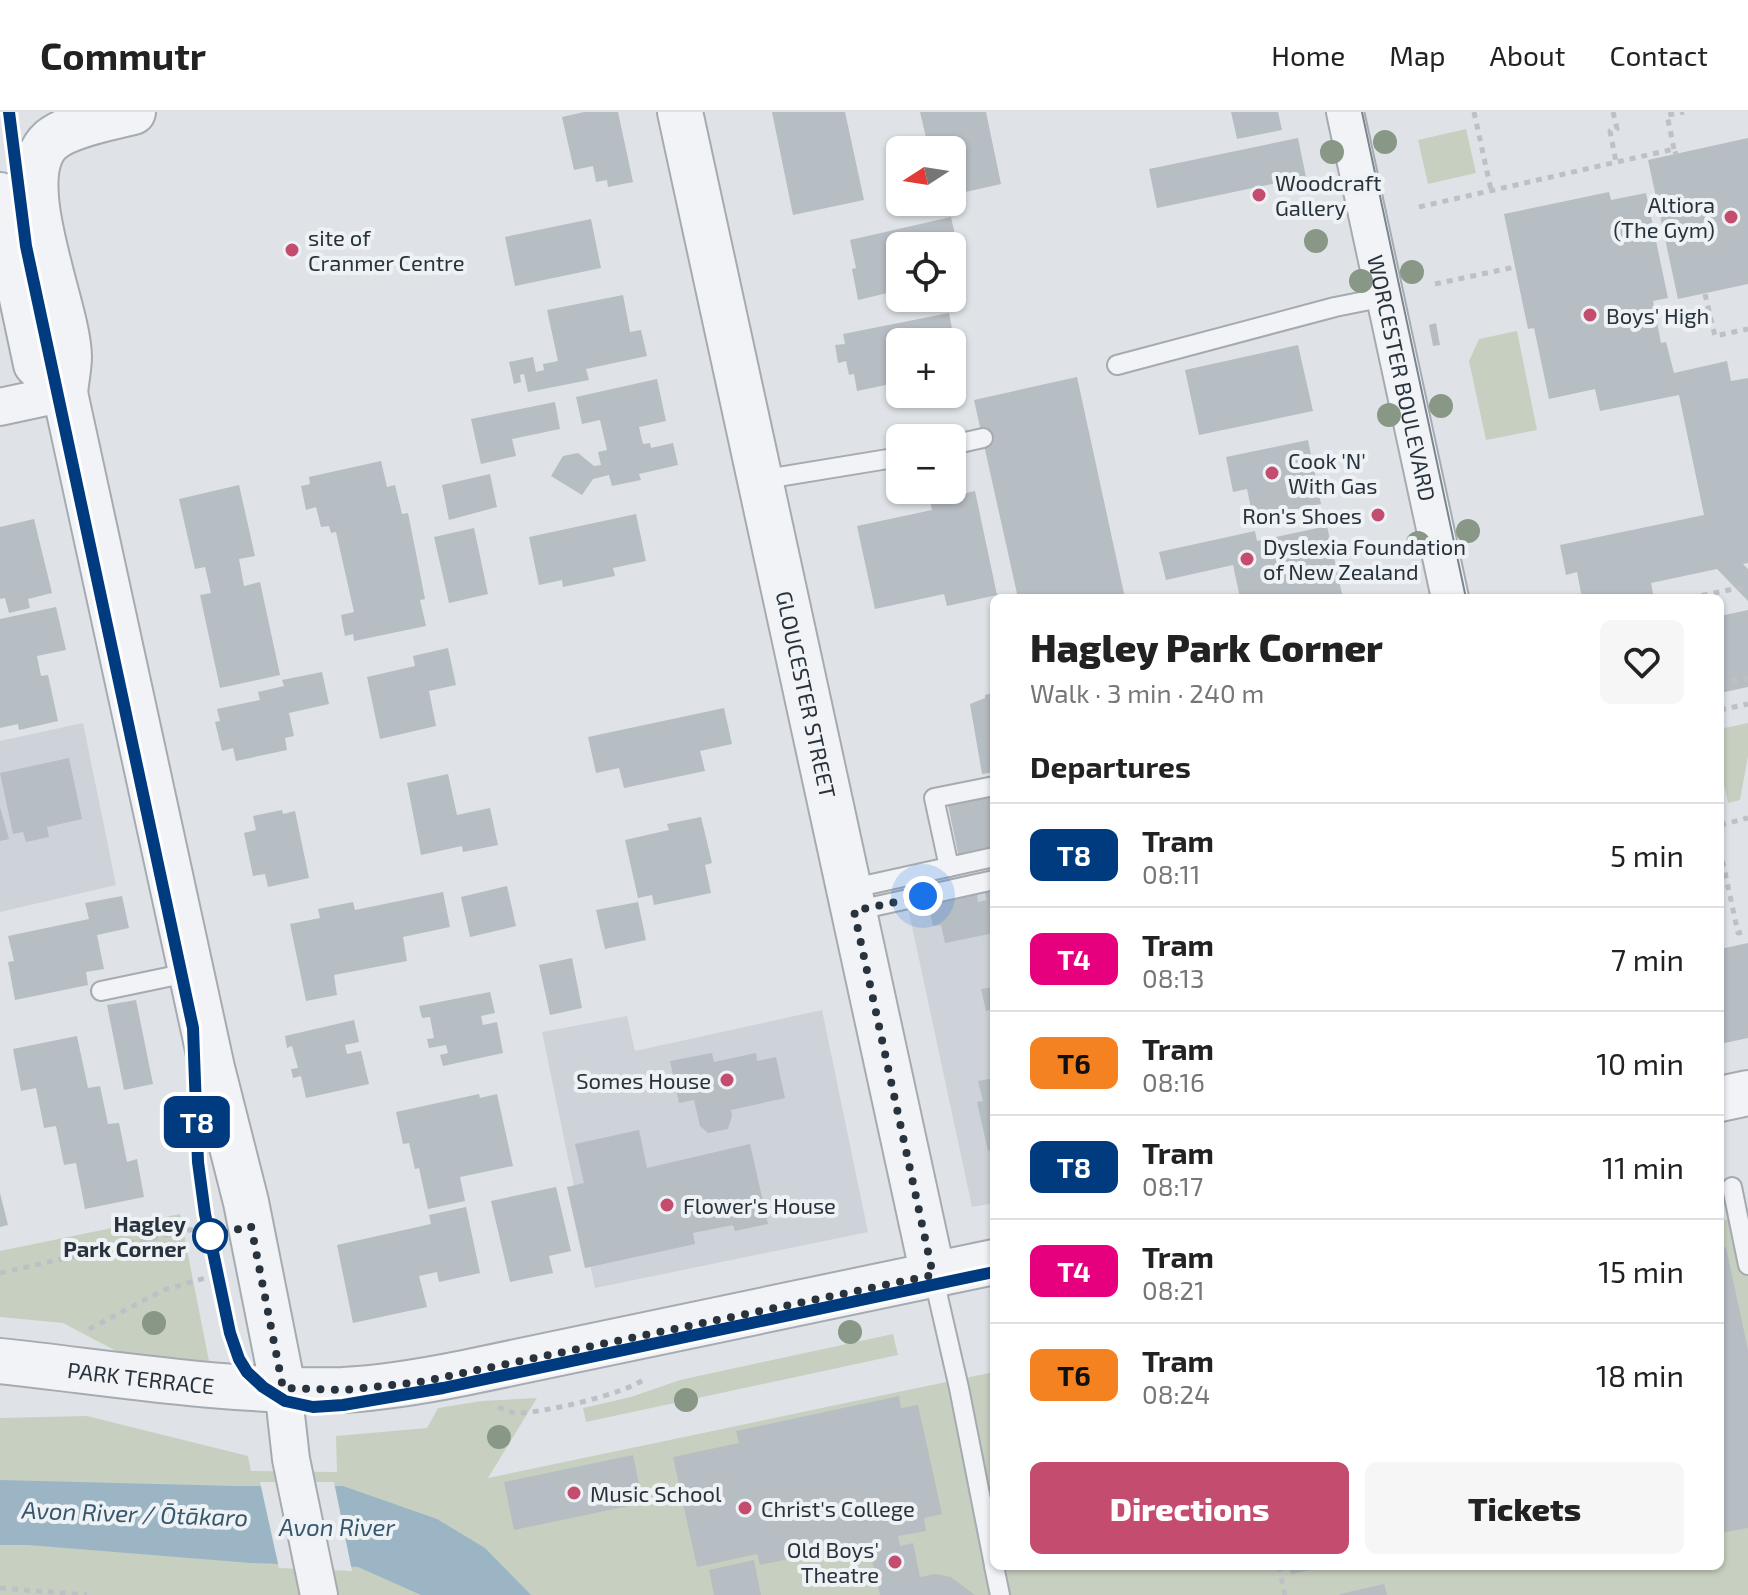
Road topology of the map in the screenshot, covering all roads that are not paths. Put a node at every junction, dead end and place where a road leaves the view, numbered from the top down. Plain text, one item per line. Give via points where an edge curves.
1 (133, 112) edge
2 (680, 112) edge
3 (1346, 112) edge
4 (0, 195) edge
5 (1385, 297) junction
6 (1117, 365) dead end
7 (65, 393) junction
8 (0, 407) edge
9 (983, 438) dead end
10 (966, 442) edge
11 (886, 459) edge
12 (760, 480) junction
13 (1449, 594) edge
14 (990, 787) edge
15 (990, 858) edge
16 (949, 867) junction
17 (990, 881) edge
18 (851, 900) junction
19 (192, 972) junction
20 (101, 991) dead end
21 (1748, 1093) edge
22 (1724, 1098) edge
23 (1732, 1187) dead end
24 (990, 1263) edge
25 (1748, 1265) edge
26 (933, 1275) junction
27 (0, 1361) edge
28 (283, 1388) junction
29 (990, 1546) edge
30 (995, 1570) edge
31 (318, 1591) edge
32 (1000, 1595) edge

1 - 7 street via 55,137 37,162 35,196 69,355
2 - 12 street, GLOUCESTER STREET
3 - 5 street, WORCESTER BOULEVARD
4 - 7 street via 36,364
5 - 6 lane
5 - 13 street, WORCESTER BOULEVARD
7 - 8 street
7 - 19 street
9 - 10 lane
11 - 12 lane
12 - 18 street, GLOUCESTER STREET
14 - 16 lane via 934,798
15 - 16 lane
16 - 18 lane
17 - 18 lane
18 - 26 street, GLOUCESTER STREET
19 - 20 lane
19 - 28 street
21 - 22 street
23 - 25 lane
24 - 26 street, PARK TERRACE
26 - 28 street, PARK TERRACE via 420,1382 344,1390
26 - 29 lane
27 - 28 street, PARK TERRACE
28 - 31 street via 291,1459
30 - 32 lane

